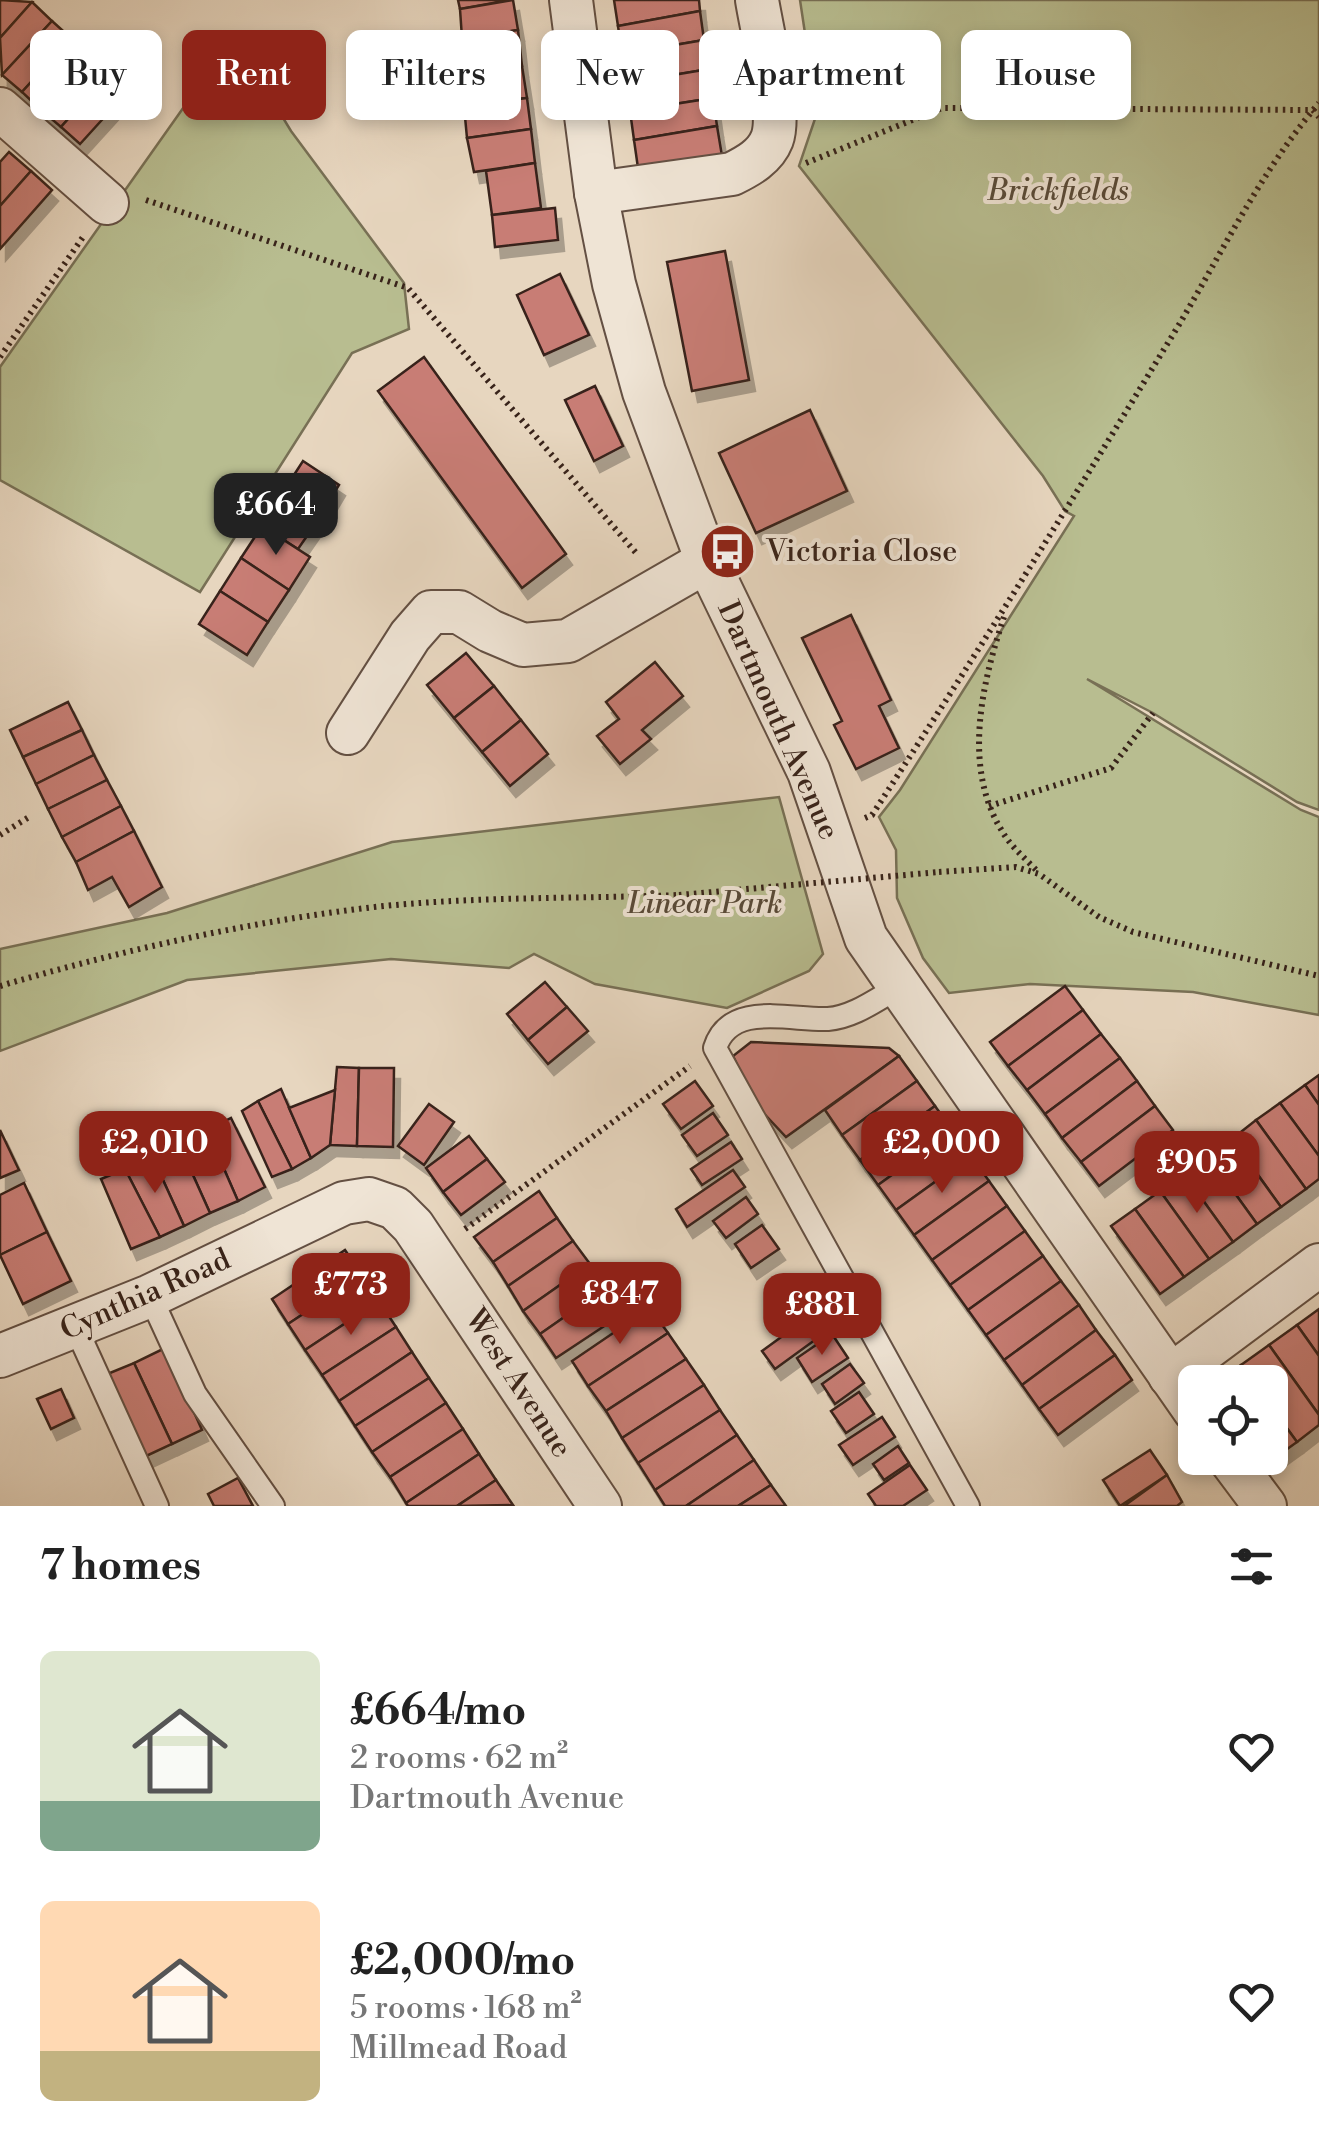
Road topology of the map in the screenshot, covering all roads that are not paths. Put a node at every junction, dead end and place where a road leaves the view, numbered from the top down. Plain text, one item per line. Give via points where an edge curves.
1 (572, 0) edge
2 (757, 0) edge
3 (0, 109) edge
4 (596, 193) junction
5 (107, 203) road end
6 (707, 561) junction
7 (348, 733) dead end
8 (899, 986) junction
9 (344, 1204) joint
10 (1319, 1265) edge
11 (150, 1296) junction
12 (75, 1326) junction
13 (2, 1351) edge
14 (1170, 1376) junction
15 (1178, 1387) edge
16 (1241, 1475) edge
17 (157, 1506) edge
18 (274, 1506) edge
19 (600, 1506) edge
20 (968, 1506) edge
21 (1264, 1506) edge

1 - 4 street, Dartmouth Avenue
2 - 4 street via 776,119 764,152 732,174
3 - 5 street
4 - 6 street, Dartmouth Avenue via 644,392
6 - 7 street, Dartmouth Avenue via 568,641 523,645 459,612 431,612
6 - 8 street, Dartmouth Avenue via 808,772 866,938
8 - 14 street, Dartmouth Avenue
8 - 20 lane via 854,1013 829,1019 756,1016 731,1025 715,1048
9 - 11 street, Cynthia Road
9 - 19 street, West Avenue via 369,1199 395,1208 413,1226
10 - 14 street
11 - 12 street, Cynthia Road
11 - 18 lane via 195,1394
12 - 13 street, Cynthia Road
12 - 17 lane
14 - 15 street, Dartmouth Avenue
16 - 21 street

